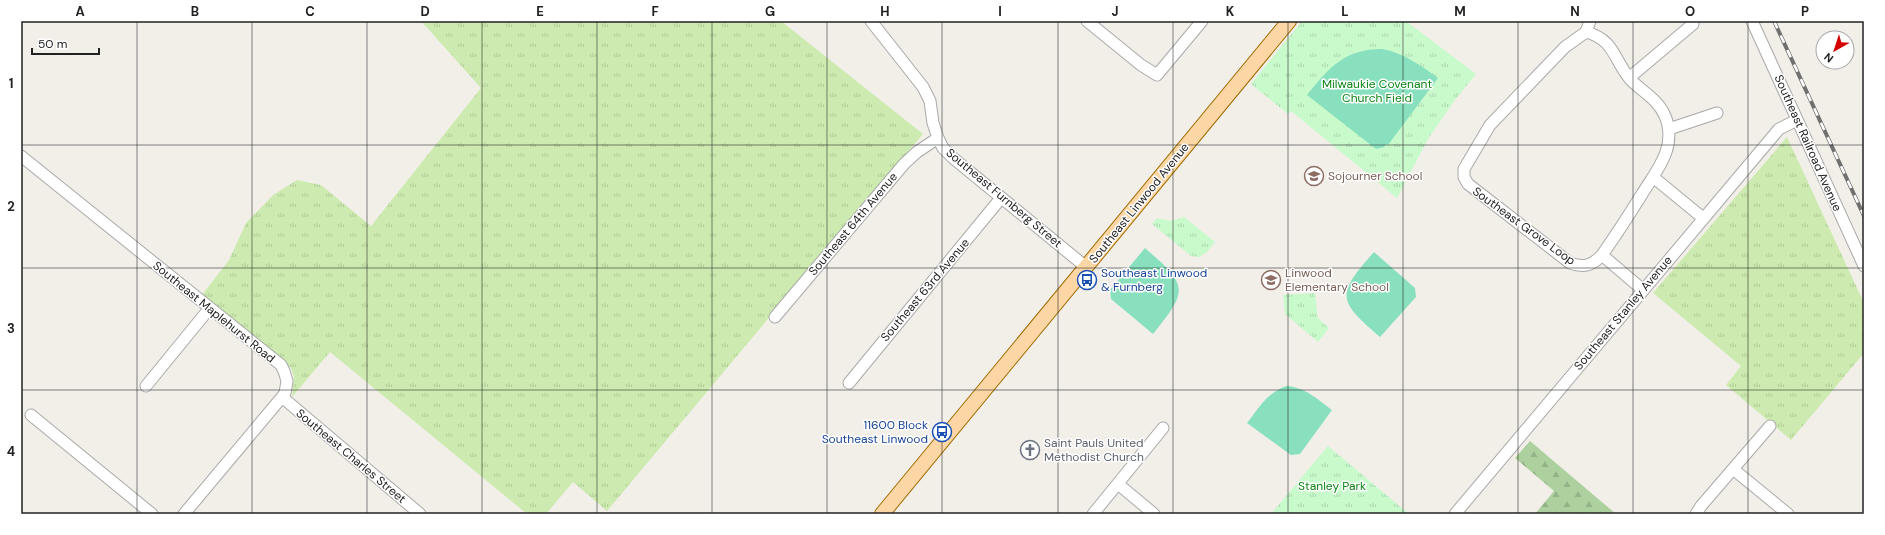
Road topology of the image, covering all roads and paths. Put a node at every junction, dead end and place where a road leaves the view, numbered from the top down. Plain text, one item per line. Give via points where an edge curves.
1 (871, 21) edge
2 (1087, 21) edge
3 (1202, 21) edge
4 (1289, 21) edge
5 (1752, 21) edge
6 (1693, 24) dead end
7 (1588, 26) edge
8 (1630, 78) junction
9 (1716, 113) dead end
10 (1798, 120) junction
11 (1669, 129) junction
12 (938, 138) junction
13 (21, 156) edge
14 (1653, 177) junction
15 (1001, 198) junction
16 (1703, 218) junction
17 (1602, 255) junction
18 (1864, 266) edge
19 (1086, 267) junction
20 (1643, 290) junction
21 (209, 309) junction
22 (775, 317) dead end
23 (849, 382) dead end
24 (146, 386) dead end
25 (282, 397) junction
26 (31, 415) dead end
27 (1770, 426) dead end
28 (1163, 428) dead end
29 (1733, 469) junction
30 (1118, 484) junction
31 (152, 514) edge
32 (184, 514) edge
33 (420, 514) edge
34 (882, 514) edge
35 (1093, 514) edge
36 (1154, 514) edge
37 (1455, 514) edge
38 (1696, 514) edge
39 (1788, 514) edge

1 - 12 street, Southeast Furnberg Street via 923,87 930,101
2 - 3 street via 1157,75
4 - 19 main road, Southeast Linwood Avenue
5 - 10 street, Southeast Railroad Avenue
6 - 8 street
7 - 8 street, Southeast Grove Loop via 1609,45
7 - 17 street, Southeast Grove Loop via 1490,125 1464,169 1464,178 1468,184 1570,263 1588,266
8 - 11 street, Southeast Grove Loop via 1658,104
9 - 11 street
10 - 16 street, Southeast Stanley Avenue via 1779,129
10 - 18 street, Southeast Railroad Avenue
11 - 14 street, Southeast Grove Loop via 1666,151
12 - 15 street, Southeast Furnberg Street via 953,158
12 - 22 street, Southeast 64th Avenue via 904,164
13 - 21 street, Southeast Maplehurst Road
14 - 16 street
14 - 17 street, Southeast Grove Loop
15 - 19 street, Southeast Furnberg Street
15 - 23 street, Southeast 63rd Avenue
16 - 20 street, Southeast Stanley Avenue
17 - 20 street
19 - 34 main road, Southeast Linwood Avenue
20 - 37 street, Southeast Stanley Avenue
21 - 24 street
21 - 25 street, Southeast Maplehurst Road via 280,365 287,381
25 - 32 street, Southeast Maplehurst Road
25 - 33 street, Southeast Charles Street
26 - 31 street
27 - 29 street
28 - 30 street
29 - 38 street
29 - 39 street
30 - 35 street
30 - 36 street

